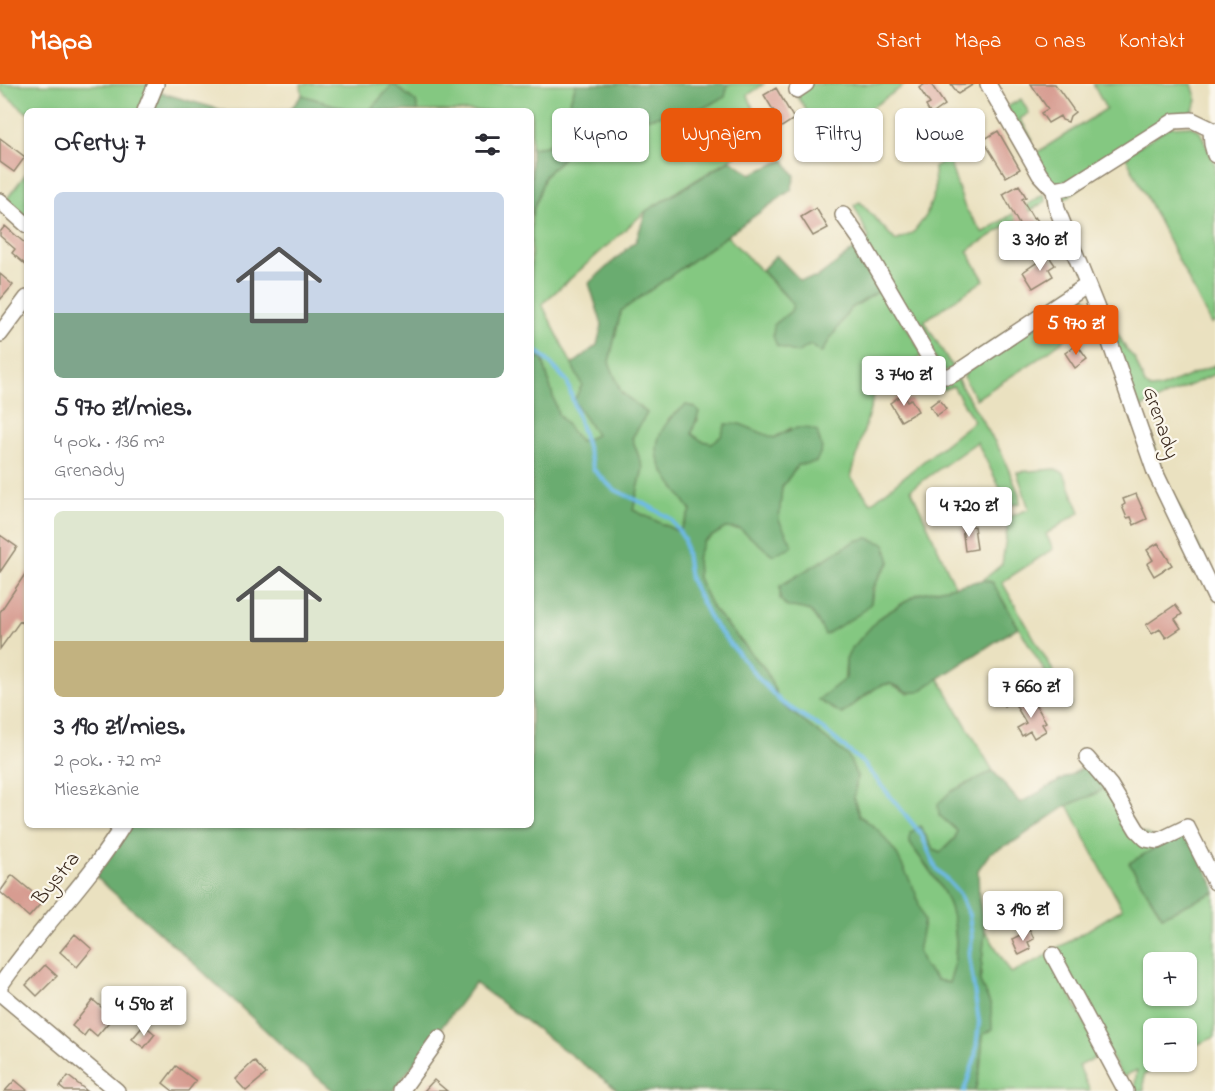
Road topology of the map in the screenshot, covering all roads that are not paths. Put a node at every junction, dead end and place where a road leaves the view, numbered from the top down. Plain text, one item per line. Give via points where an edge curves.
1 (156, 84) edge
2 (988, 84) edge
3 (146, 108) edge
4 (1213, 131) edge
5 (1215, 155) edge
6 (1054, 190) junction
7 (0, 201) edge
8 (843, 215) dead end
9 (24, 222) edge
10 (1086, 286) junction
11 (24, 302) edge
12 (0, 334) edge
13 (1215, 597) edge
14 (1087, 758) dead end
15 (121, 828) edge
16 (1215, 882) edge
17 (1053, 955) dead end
18 (0, 986) edge
19 (0, 993) edge
20 (439, 1038) dead end
21 (117, 1091) edge
22 (401, 1091) edge
23 (1126, 1091) edge

1 - 3 street
2 - 6 street via 1040,175
4 - 5 street
4 - 6 street via 1192,120 1174,121 1070,187
6 - 10 street, Grenady via 1057,209
7 - 9 street
8 - 10 street via 943,376 959,371
10 - 13 street, Grenady via 1106,331 1155,472
11 - 12 street
14 - 16 street via 1146,839 1158,841 1189,828
15 - 18 street, Bystra
17 - 23 street
19 - 21 street
20 - 22 street

